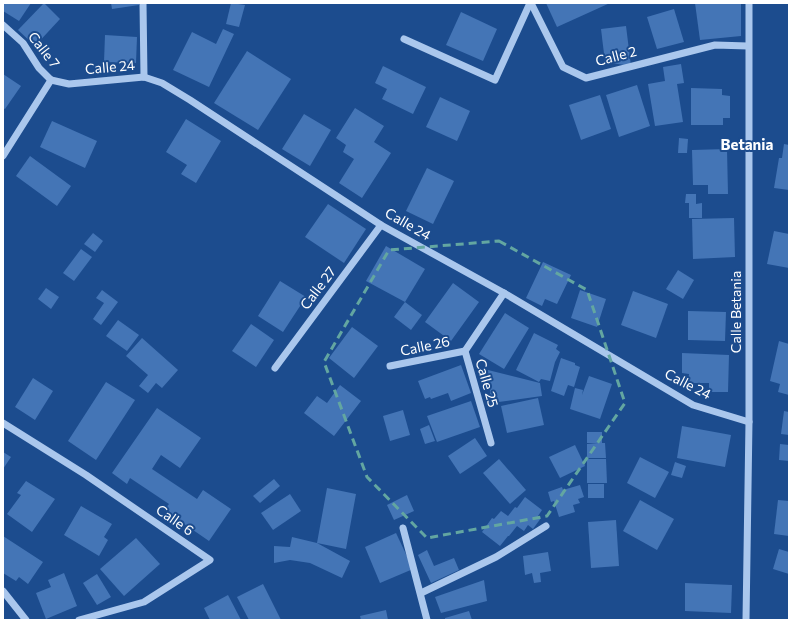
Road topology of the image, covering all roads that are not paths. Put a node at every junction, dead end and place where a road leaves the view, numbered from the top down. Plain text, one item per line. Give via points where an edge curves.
1 (143, 3) edge
2 (531, 3) edge
3 (749, 3) edge
4 (3, 25) edge
5 (404, 39) dead end
6 (748, 46) junction
7 (144, 77) junction
8 (51, 80) junction
9 (3, 156) edge
10 (381, 225) junction
11 (504, 294) junction
12 (465, 351) junction
13 (390, 366) dead end
14 (275, 368) dead end
15 (749, 422) junction
16 (3, 423) edge
17 (491, 443) dead end
18 (546, 526) dead end
19 (403, 528) dead end
20 (3, 591) edge
21 (421, 593) junction
22 (26, 620) edge
23 (79, 620) edge
24 (427, 620) edge
25 (746, 620) edge

1 - 7 street
2 - 5 street via 495,80
2 - 6 street, Calle 2 via 563,67 586,78 715,44
3 - 6 street, Calle Betania
4 - 8 street, Calle 7 via 23,42 39,68
6 - 15 street, Calle Betania
7 - 8 street, Calle 24 via 69,84
7 - 10 street, Calle 24 via 162,83 190,100
8 - 9 street, Calle 7
10 - 11 street, Calle 24
10 - 14 street, Calle 27
11 - 12 street, Calle 25
11 - 15 street, Calle 24 via 693,405
12 - 13 street, Calle 26
12 - 17 street, Calle 25
15 - 25 street, Calle Betania
16 - 23 street, Calle 6 via 86,475 210,560 144,602
18 - 21 street via 496,556
19 - 21 street
20 - 22 street
21 - 24 street

